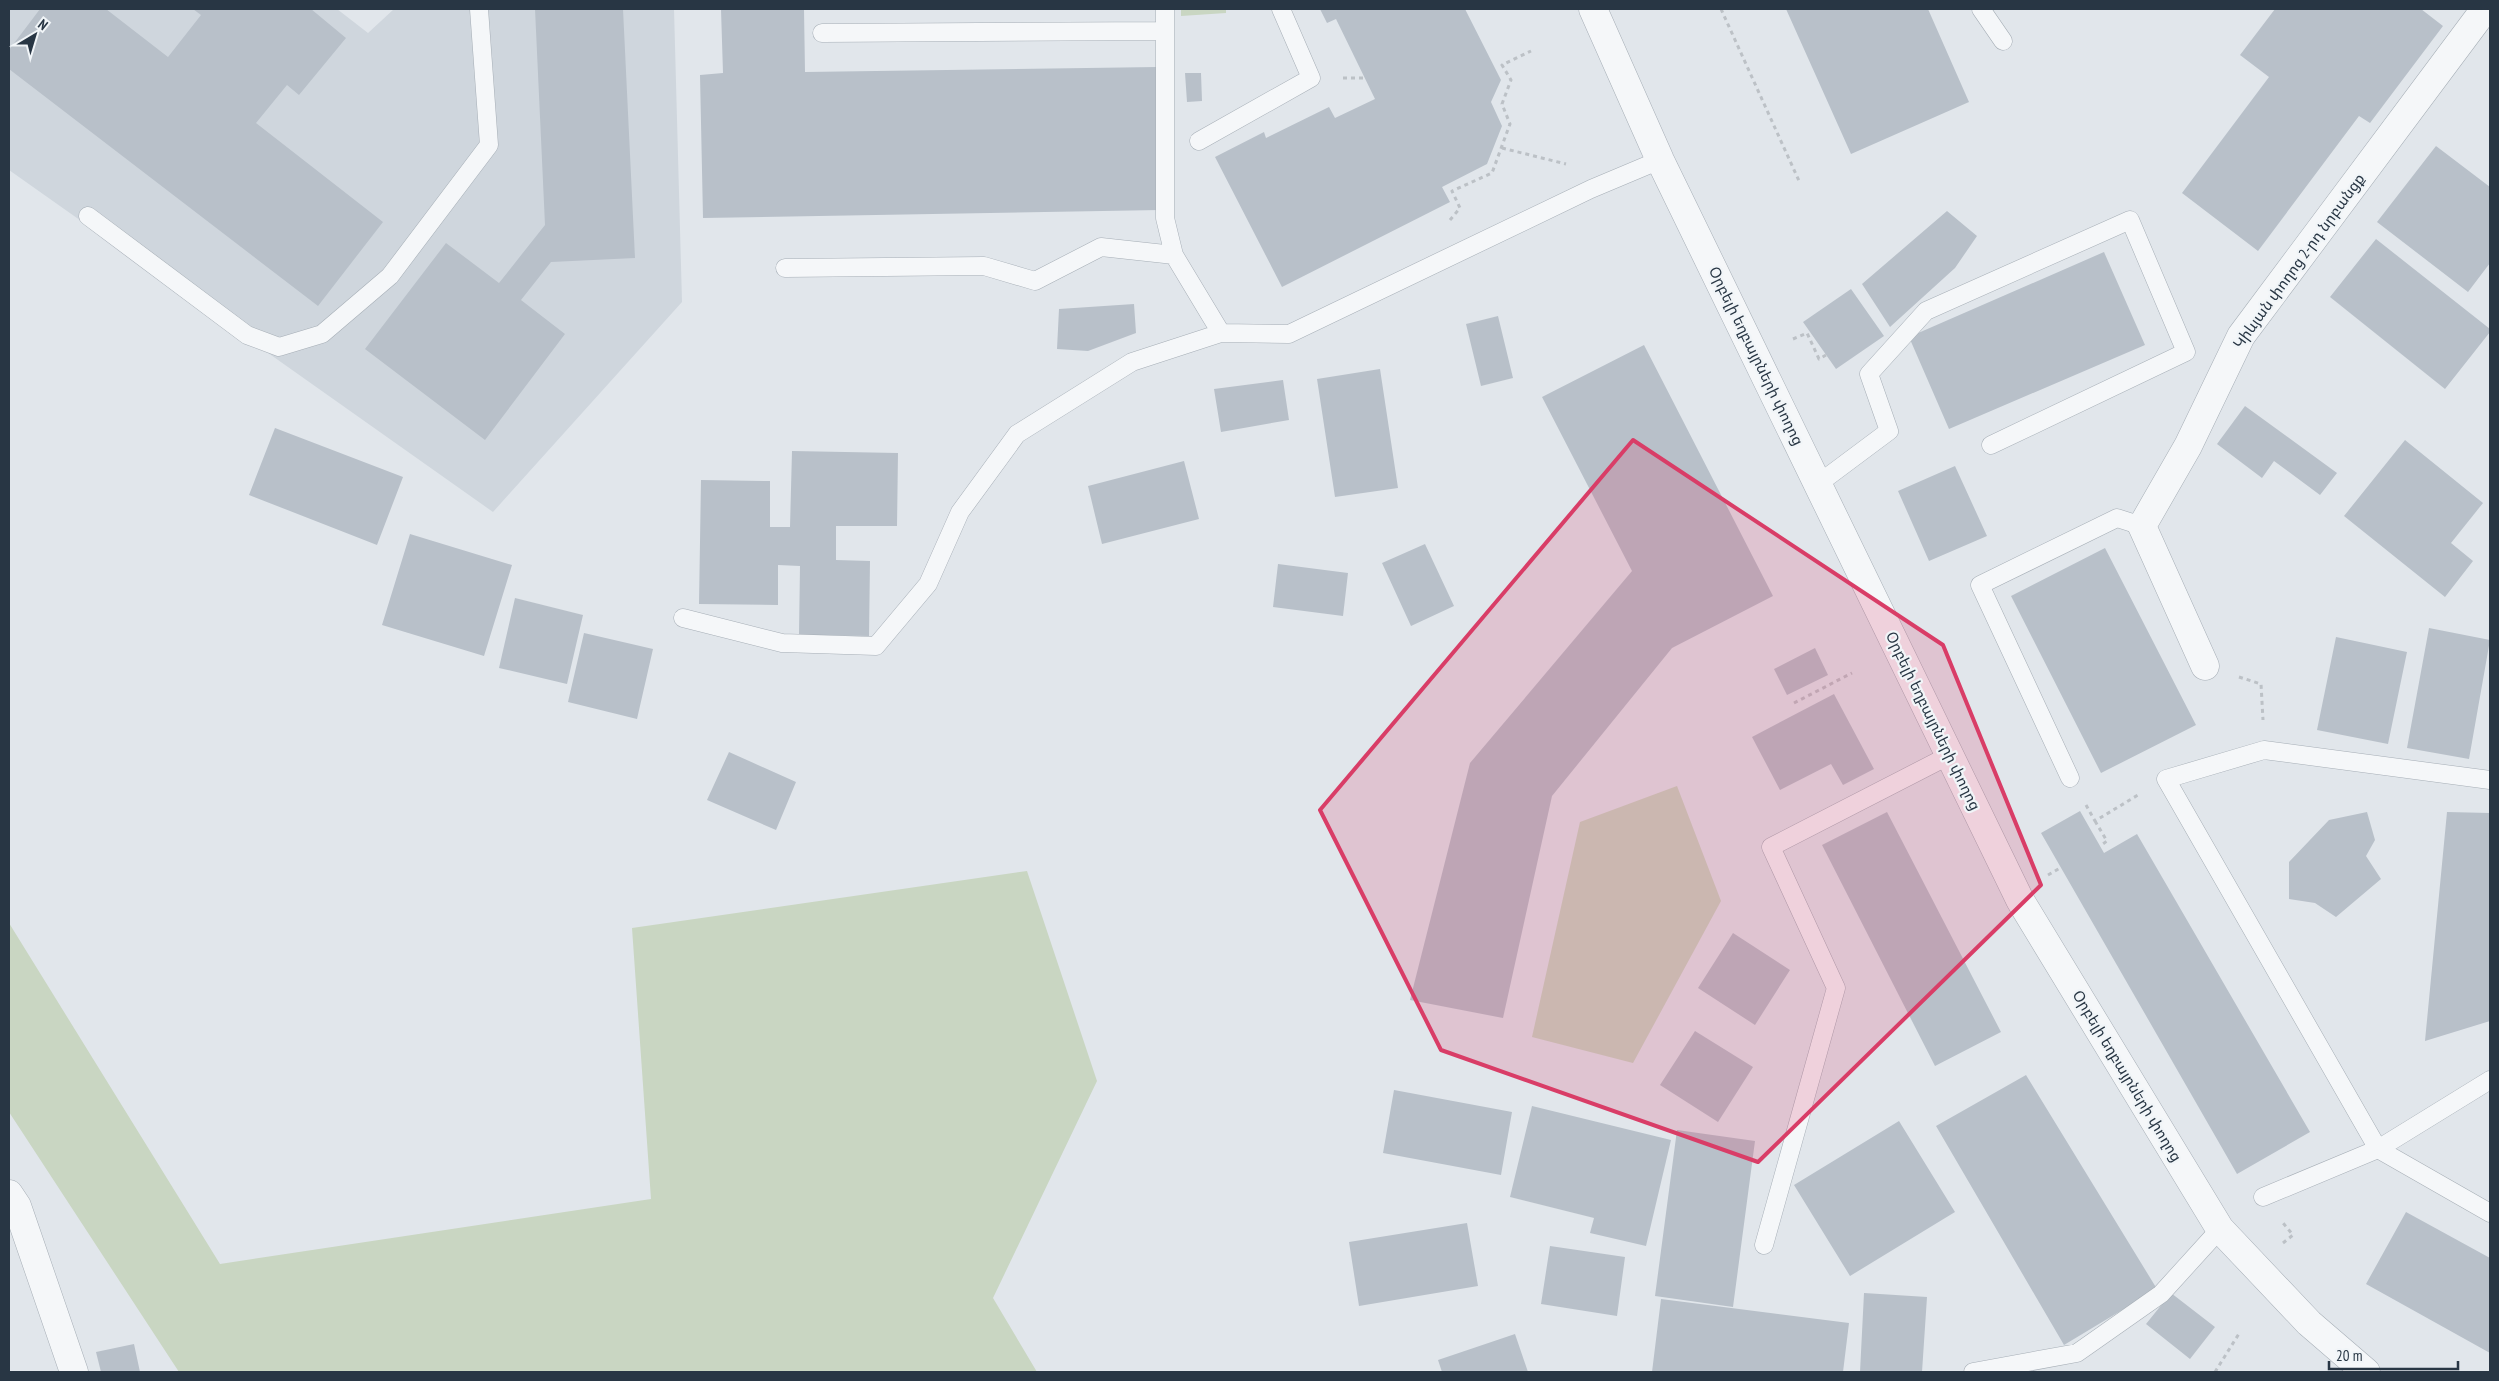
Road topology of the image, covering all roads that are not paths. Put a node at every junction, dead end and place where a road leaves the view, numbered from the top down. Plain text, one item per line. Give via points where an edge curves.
1 (479, 9) edge
2 (1165, 9) edge
3 (1281, 9) edge
4 (1593, 9) edge
5 (1981, 9) edge
6 (2485, 9) edge
7 (1165, 31) junction
8 (822, 33) dead end
9 (2003, 41) dead end
10 (1199, 142) dead end
11 (1660, 160) junction
12 (88, 216) dead end
13 (1174, 255) junction
14 (784, 268) dead end
15 (1221, 333) junction
16 (1990, 445) dead end
17 (1818, 484) junction
18 (2142, 526) junction
19 (683, 618) dead end
20 (2205, 666) dead end
21 (1950, 756) junction
22 (2070, 778) road end
23 (2490, 780) edge
24 (2490, 1080) edge
25 (2378, 1149) junction
26 (9, 1194) edge
27 (2262, 1197) dead end
28 (2490, 1213) edge
29 (2220, 1229) junction
30 (1764, 1245) dead end
31 (74, 1372) edge
32 (1973, 1372) edge
33 (2366, 1372) edge

1 - 12 lane via 488,145 390,276 322,334 279,347 247,335
2 - 7 lane
3 - 10 lane via 1311,78
4 - 11 street, Օրբելի եղբայրների փողոց
5 - 9 lane
6 - 18 street, Կիևյան փողոց 2-րդ նրբանցք via 2241,336 2188,446
7 - 8 lane
7 - 13 lane via 1165,218
11 - 15 lane via 1592,189 1289,334
11 - 17 street, Օրբելի եղբայրների փողոց
13 - 14 lane via 1101,247 1035,281 984,266
13 - 15 lane
15 - 19 lane via 1132,362 1017,434 960,512 928,584 876,646 782,643
16 - 17 lane via 2186,352 2130,220 1926,311 1869,374 1889,432
17 - 21 street, Օրբելի եղբայրների փողոց
18 - 20 street
18 - 22 lane via 2117,518 1980,585
21 - 29 street, Օրբելի եղբայրների փողոց via 2020,900
21 - 30 lane via 1771,847 1836,988
23 - 25 lane via 2264,750 2166,779
24 - 25 lane
25 - 27 lane
25 - 28 lane
26 - 31 street
29 - 32 lane via 2161,1294 2077,1354
29 - 33 street, Օրբելի եղբայրների փողոց via 2309,1323

